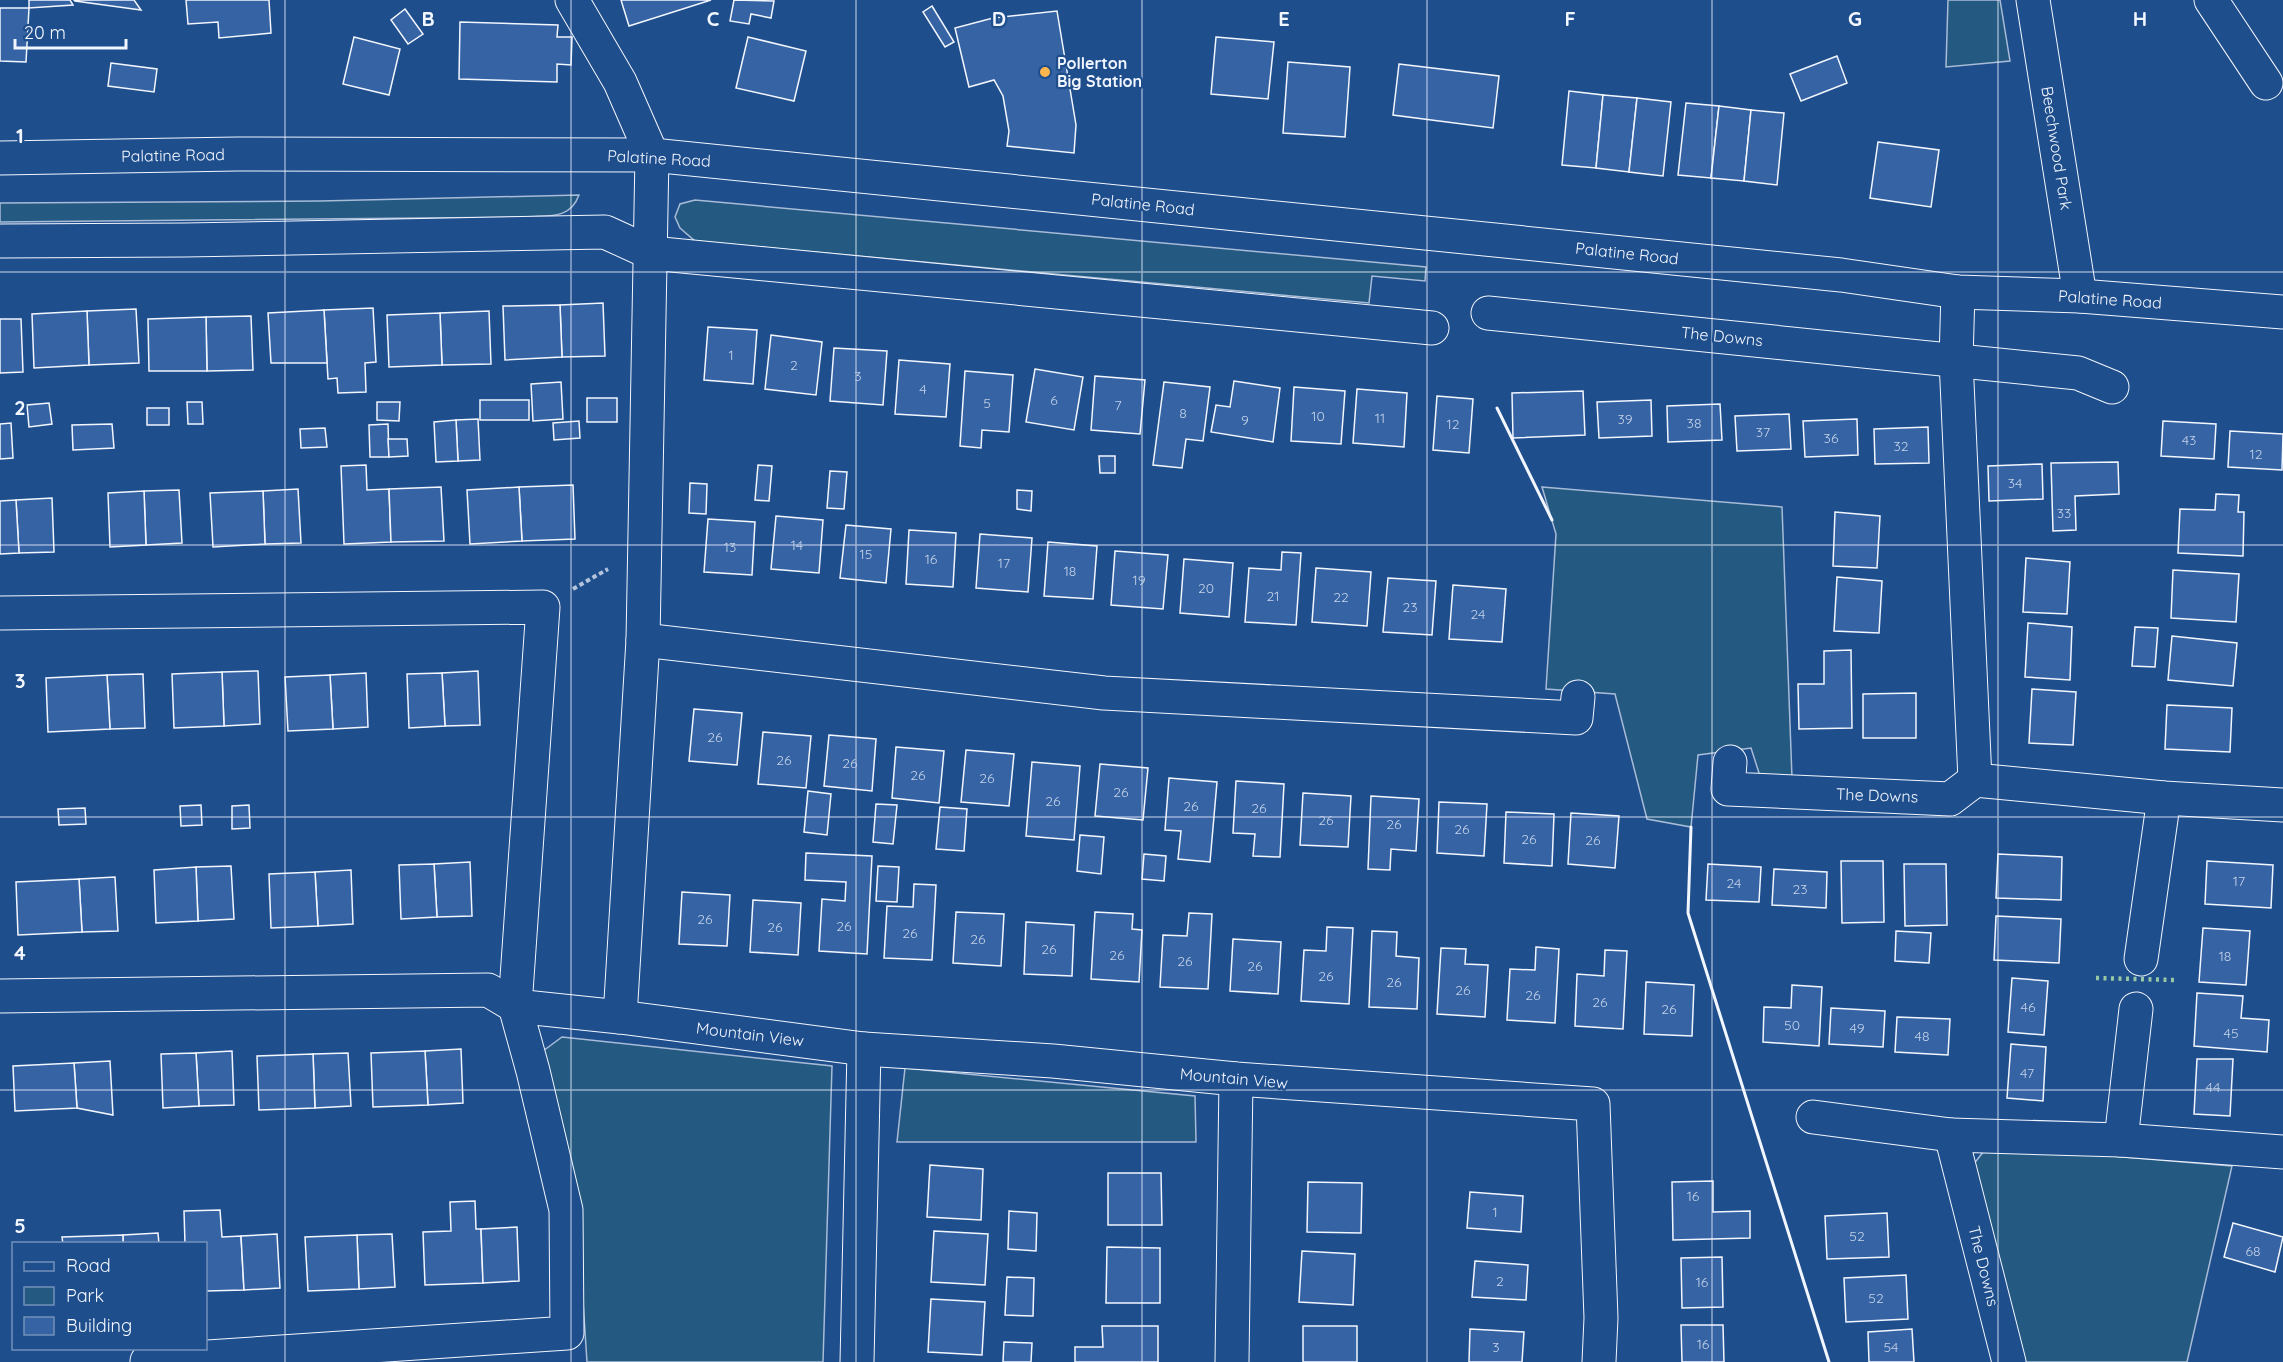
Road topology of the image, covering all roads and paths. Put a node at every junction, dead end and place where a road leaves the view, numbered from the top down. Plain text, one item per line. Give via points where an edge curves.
1 (572, 0) edge
2 (2033, 0) edge
3 (2211, 0) edge
4 (2266, 83) dead end
5 (652, 155) junction
6 (0, 158) edge
7 (0, 242) edge
8 (651, 253) junction
9 (1958, 292) junction
10 (2080, 296) junction
11 (2283, 312) edge
12 (1488, 313) dead end
13 (1432, 328) dead end
14 (1956, 360) junction
15 (2112, 387) dead end
16 (646, 548) junction
17 (543, 607) junction
18 (0, 613) edge
19 (643, 640) junction
20 (1578, 697) dead end
21 (1730, 762) dead end
22 (1976, 780) junction
23 (2164, 798) junction
24 (2283, 805) edge
25 (2141, 959) dead end
26 (0, 996) edge
27 (514, 1006) junction
28 (2136, 1009) dead end
29 (620, 1017) junction
30 (864, 1049) junction
31 (1236, 1079) junction
32 (1813, 1117) dead end
33 (1951, 1135) junction
34 (2121, 1140) junction
35 (2283, 1152) edge
36 (147, 1361) edge
37 (857, 1362) edge
38 (1232, 1362) edge
39 (1599, 1362) edge
40 (2009, 1362) edge

1 - 5 street via 620,82
2 - 10 street, Beechwood Park
3 - 4 street
5 - 6 street, Palatine Road
5 - 8 street
5 - 9 street, Palatine Road via 1840,275
7 - 8 street via 605,232
8 - 13 street
8 - 16 street
9 - 10 street, Palatine Road
9 - 14 street
10 - 11 street, Palatine Road
12 - 14 street, The Downs
14 - 15 street, The Downs via 2078,373
14 - 22 street
16 - 17 path
16 - 19 street
17 - 18 street
17 - 27 street
19 - 20 street via 1116,693 1576,718
19 - 29 street
21 - 22 street, The Downs via 1728,789 1950,799
22 - 23 street
23 - 24 street
23 - 25 street
26 - 27 street via 488,990
27 - 29 street, Mountain View
27 - 36 street via 566,1210 567,1333
28 - 34 street
29 - 30 street, Mountain View
30 - 31 street, Mountain View via 1053,1061
30 - 37 street
31 - 38 street
31 - 39 street, Mountain View via 1593,1104 1601,1318
32 - 33 street
33 - 34 street
33 - 40 street, The Downs
34 - 35 street

